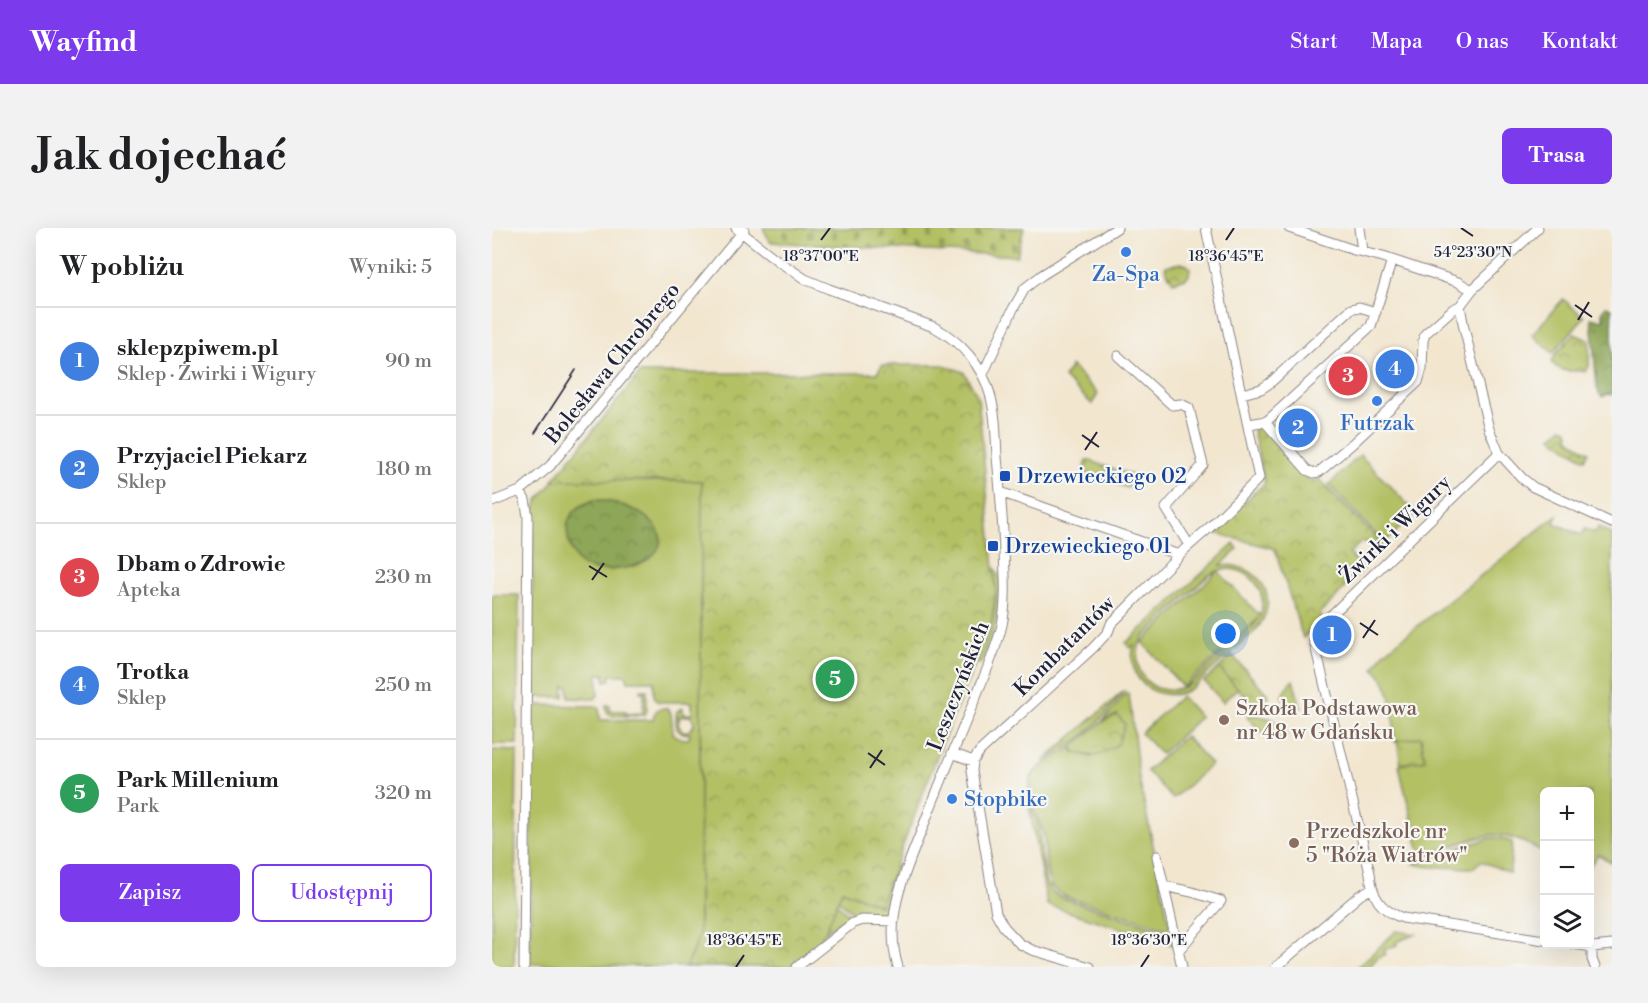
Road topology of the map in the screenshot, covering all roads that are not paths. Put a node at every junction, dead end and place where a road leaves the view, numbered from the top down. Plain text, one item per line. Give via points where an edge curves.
1 (1117, 228) edge
2 (1206, 228) edge
3 (1289, 228) edge
4 (1359, 228) edge
5 (1538, 228) edge
6 (741, 230) edge
7 (1362, 251) junction
8 (1392, 260) junction
9 (1472, 290) junction
10 (1460, 306) junction
11 (1376, 312) junction
12 (1118, 356) dead end
13 (982, 374) junction
14 (1242, 394) junction
15 (1265, 422) junction
16 (1249, 424) junction
17 (1499, 453) junction
18 (520, 491) junction
19 (1000, 492) junction
20 (492, 502) edge
21 (1612, 523) edge
22 (1189, 545) junction
23 (1179, 555) junction
24 (952, 753) junction
25 (973, 761) junction
26 (1157, 856) dead end
27 (1164, 886) junction
28 (1371, 889) junction
29 (894, 921) junction
30 (1540, 939) edge
31 (1612, 945) edge
32 (1594, 947) edge
33 (1592, 949) edge
34 (1178, 951) junction
35 (524, 967) edge
36 (797, 967) edge
37 (898, 967) edge
38 (1090, 967) edge
39 (1182, 967) edge
40 (1276, 967) edge
41 (1595, 967) edge

1 - 13 street via 1025,288
2 - 14 street
3 - 7 street
4 - 7 street
5 - 9 street
6 - 13 street, Leszczyńskich via 778,261 814,283 946,333
6 - 18 street, Bolesława Chrobrego via 569,444
7 - 8 street
8 - 9 street
8 - 11 street
9 - 10 street
10 - 15 street via 1425,334 1418,382 1318,472 1307,470
10 - 17 street via 1489,429
11 - 14 street via 1351,309 1270,383
11 - 15 street via 1371,326
12 - 22 street via 1172,405 1189,408 1203,465 1166,508
13 - 19 street, Leszczyńskich via 993,409
14 - 16 street
15 - 16 street
16 - 22 street, Kombatantów via 1259,478
17 - 21 street via 1533,487
17 - 28 street, Żwirki i Wigury via 1317,631 1314,641
18 - 20 street, Bolesława Chrobrego
18 - 35 street via 527,508 528,526
19 - 23 street
19 - 24 street, Leszczyńskich via 1006,591 1002,623
22 - 23 street, Kombatantów
23 - 25 street, Kombatantów via 1093,648
24 - 25 street
24 - 29 street, Leszczyńskich via 902,880
25 - 38 street via 996,913 1015,940 1026,948
26 - 27 street
27 - 34 street
27 - 34 street via 1221,901
28 - 30 street via 1390,912 1403,918
28 - 40 street
29 - 36 street via 853,922
29 - 37 street, Leszczyńskich
31 - 32 street
33 - 41 street
34 - 39 street

